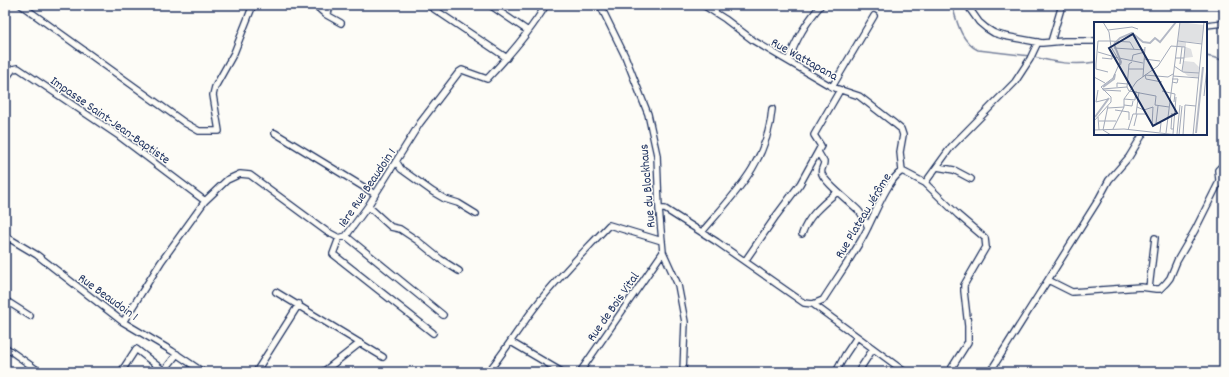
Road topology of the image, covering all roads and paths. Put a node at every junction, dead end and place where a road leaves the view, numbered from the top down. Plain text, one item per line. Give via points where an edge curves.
1 (21, 5) edge
2 (253, 5) edge
3 (315, 5) edge
4 (333, 5) edge
5 (428, 5) edge
6 (490, 5) edge
7 (546, 5) edge
8 (600, 5) edge
9 (703, 5) edge
10 (822, 5) edge
11 (967, 5) edge
12 (1062, 5) edge
13 (325, 14) junction
14 (874, 16) dead end
15 (341, 23) dead end
16 (1224, 23) edge
17 (1207, 24) edge
18 (528, 31) junction
19 (1094, 41) edge
20 (1038, 42) junction
21 (1051, 42) junction
22 (507, 58) junction
23 (788, 61) junction
24 (5, 80) edge
25 (832, 87) junction
26 (840, 90) junction
27 (772, 109) dead end
28 (275, 134) dead end
29 (1142, 135) edge
30 (818, 152) junction
31 (396, 162) junction
32 (1224, 164) edge
33 (936, 167) junction
34 (902, 171) junction
35 (971, 179) dead end
36 (926, 183) junction
37 (838, 192) junction
38 (375, 194) junction
39 (205, 201) junction
40 (368, 206) junction
41 (659, 209) junction
42 (476, 214) dead end
43 (868, 227) junction
44 (702, 232) junction
45 (802, 234) dead end
46 (5, 236) edge
47 (346, 236) junction
48 (339, 238) junction
49 (1155, 238) dead end
50 (662, 241) junction
51 (663, 252) junction
52 (745, 261) junction
53 (459, 271) dead end
54 (1048, 280) junction
55 (1149, 288) junction
56 (276, 292) dead end
57 (5, 300) edge
58 (299, 304) junction
59 (813, 304) junction
60 (443, 315) dead end
61 (30, 316) dead end
62 (124, 322) junction
63 (433, 333) dead end
64 (857, 337) junction
65 (511, 342) junction
66 (360, 343) junction
67 (5, 347) edge
68 (873, 349) junction
69 (177, 354) junction
70 (383, 357) dead end
71 (165, 371) edge
72 (40, 372) edge
73 (121, 372) edge
74 (203, 372) edge
75 (256, 372) edge
76 (323, 372) edge
77 (488, 372) edge
78 (562, 372) edge
79 (580, 372) edge
80 (683, 372) edge
81 (836, 372) edge
82 (858, 372) edge
83 (905, 372) edge
84 (949, 372) edge
85 (990, 372) edge

1 - 2 street via 199,131 219,131 214,87 234,53
3 - 13 street
4 - 13 street
5 - 22 street
6 - 18 street
7 - 18 street, 1ère Rue Beaudoin 1
8 - 41 street, Rue du Blockhaus via 625,56 648,114 657,155
9 - 23 street, Rue Wattapana via 754,41
10 - 23 street via 798,36
11 - 20 street via 979,22 994,33
12 - 21 street
13 - 15 street
14 - 25 street
16 - 17 street
18 - 22 street, 1ère Rue Beaudoin 1
19 - 21 street
20 - 21 street
20 - 33 street via 1015,82 951,147
22 - 31 street, 1ère Rue Beaudoin 1 via 487,79 462,70 459,72 420,123
23 - 25 street, Rue Wattapana
24 - 39 street, Impasse Saint-Jean-Baptiste via 13,69 18,68 119,136
25 - 26 street, Rue Wattapana
26 - 30 street via 814,134 821,146
26 - 34 street, Rue Wattapana via 859,96 901,129
27 - 44 street via 769,132 750,174
28 - 38 street
29 - 54 street via 1129,157 1109,180
30 - 37 street via 824,162 822,175
30 - 52 street via 800,184
31 - 38 street, 1ère Rue Beaudoin 1
31 - 42 street via 401,169 433,192
32 - 55 street via 1218,170 1218,184 1170,278 1160,289
33 - 35 street via 954,170
33 - 36 street
34 - 36 street, Rue Plateau Jérôme
34 - 43 street, Rue Plateau Jérôme via 886,192
36 - 84 street, Rue Plateau Jérôme via 986,240 986,247 964,285 968,342
37 - 43 street via 863,216
37 - 45 street via 811,217
38 - 40 street, 1ère Rue Beaudoin 1
39 - 48 street, 1ère Rue Beaudoin 1 via 227,180 240,174 250,176
39 - 62 street, 1ère Rue Beaudoin 1 via 161,262
40 - 47 street, 1ère Rue Beaudoin 1
40 - 53 street via 391,227 418,241
41 - 44 street via 665,209
41 - 50 street, Rue du Blockhaus
43 - 59 street, Rue Plateau Jérôme via 823,300
44 - 52 street
46 - 62 street, Rue Beaudoin 1 via 37,255
47 - 48 street, 1ère Rue Beaudoin 1
47 - 60 street
48 - 63 street via 333,254
49 - 55 street
50 - 51 street, Rue du Blockhaus
50 - 65 street via 609,225 557,280
51 - 79 street, Rue de Bois Vital
51 - 80 street, Rue du Blockhaus via 678,285 685,322
52 - 59 street via 804,303
54 - 55 street via 1072,292
54 - 85 street
56 - 58 street
57 - 61 street
58 - 66 street
58 - 75 street
59 - 64 street
62 - 69 street, Rue Beaudoin 1
64 - 68 street
64 - 81 street
65 - 77 street
65 - 78 street
66 - 70 street
66 - 76 street
67 - 72 street
68 - 82 street
68 - 83 street
69 - 71 street
69 - 74 street, Rue Beaudoin 1
71 - 73 street via 136,349

